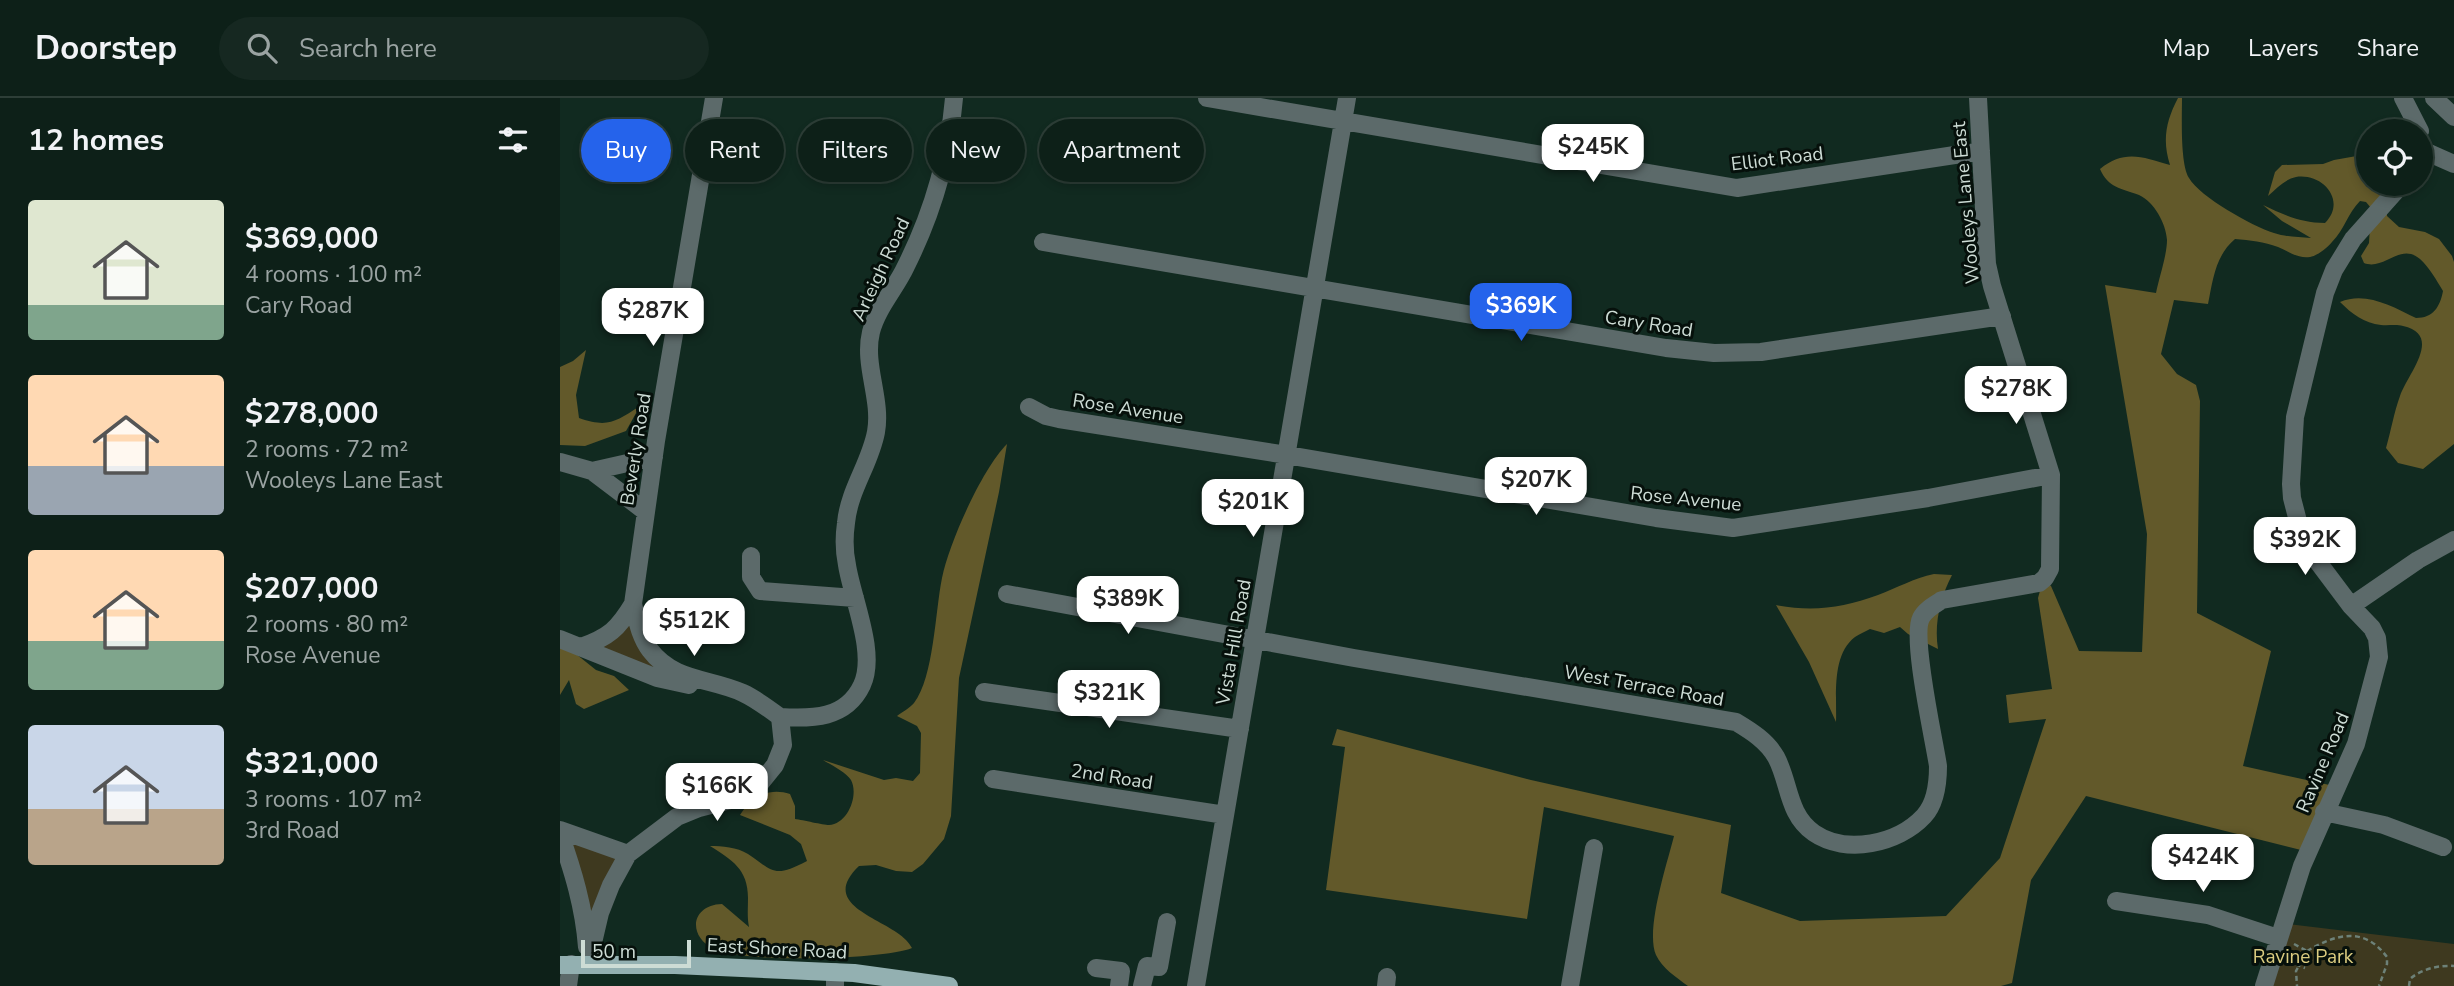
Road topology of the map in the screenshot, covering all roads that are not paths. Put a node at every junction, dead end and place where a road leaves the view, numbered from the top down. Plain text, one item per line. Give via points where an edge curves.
1 (714, 98) edge
2 (954, 98) edge
3 (1206, 98) edge
4 (1348, 98) edge
5 (1978, 98) edge
6 (2403, 98) edge
7 (2434, 98) edge
8 (2454, 117) edge
9 (2414, 119) edge
10 (1343, 122) junction
11 (1981, 151) junction
12 (2433, 160) edge
13 (2454, 164) edge
14 (2391, 196) edge
15 (1043, 242) dead end
16 (1315, 289) junction
17 (2002, 316) junction
18 (1030, 407) dead end
19 (1287, 455) junction
20 (654, 457) junction
21 (560, 463) edge
22 (592, 471) junction
23 (2051, 475) junction
24 (646, 512) junction
25 (2454, 540) edge
26 (751, 556) dead end
27 (1007, 594) dead end
28 (855, 598) junction
29 (634, 604) junction
30 (2351, 606) junction
31 (560, 639) edge
32 (1255, 639) junction
33 (581, 647) junction
34 (1921, 661) joint
35 (731, 690) junction
36 (984, 692) dead end
37 (814, 719) junction
38 (780, 722) junction
39 (1240, 729) junction
40 (783, 745) junction
41 (993, 779) dead end
42 (2324, 812) junction
43 (1225, 815) junction
44 (560, 832) edge
45 (2442, 847) dead end
46 (1594, 848) dead end
47 (628, 854) junction
48 (2116, 901) dead end
49 (1167, 922) dead end
50 (2278, 938) junction
51 (573, 964) edge
52 (1096, 968) dead end
53 (835, 979) edge
54 (923, 984) edge
55 (568, 986) edge
56 (949, 986) edge
57 (1118, 986) edge
58 (1142, 986) edge
59 (1196, 986) edge
60 (1570, 986) edge
61 (2263, 986) edge

1 - 20 street, Beverly Road
2 - 28 street, Arleigh Road via 937,187 924,225 872,331 869,352 876,432 856,482 844,538
3 - 10 street, Elliot Road
4 - 10 street, Vista Hill Road
5 - 11 street, Wooleys Lane East
6 - 9 street
7 - 8 street
10 - 11 street, Elliot Road via 1737,188
10 - 16 street, Vista Hill Road
11 - 17 street, Wooleys Lane East via 1987,264
12 - 13 street
14 - 30 street, Ravine Road via 2353,239 2334,270 2295,417 2291,484 2299,525 2312,554
15 - 16 street, Cary Road
16 - 17 street, Cary Road via 1714,353 1789,349
16 - 19 street, Vista Hill Road
17 - 23 street, Wooleys Lane East
18 - 19 street, Rose Avenue via 1055,418
19 - 23 street, Rose Avenue via 1733,528
19 - 32 street, Vista Hill Road
20 - 22 street
20 - 24 street, Beverly Road
21 - 22 street
22 - 24 street
23 - 34 street, Wooleys Lane East via 2046,578 1942,600 1931,607 1921,619
24 - 29 street, Beverly Road
25 - 30 street
26 - 28 street via 751,577 760,591
27 - 32 street, West Terrace Road
28 - 37 street, Arleigh Road via 865,639 862,686 845,706
29 - 33 street via 619,627
29 - 35 street, Beverly Road via 649,649 666,666
30 - 42 street, Ravine Road via 2372,628 2379,657 2356,744
31 - 33 street
32 - 34 street, West Terrace Road via 1736,722 1757,734 1775,755 1797,816 1814,833 1854,845 1900,834 1924,816 1933,802 1938,766
32 - 39 street, Vista Hill Road
33 - 35 street via 657,678
35 - 38 street via 767,707
36 - 39 street
37 - 38 street, Arleigh Road
37 - 40 street, Arleigh Road
38 - 40 street
39 - 43 street, Vista Hill Road
40 - 47 street, Arleigh Road via 775,765 758,786 738,798 677,817
41 - 43 street, 2nd Road
42 - 45 street via 2384,825
42 - 50 street, Ravine Road
43 - 59 street, Vista Hill Road
44 - 47 street
44 - 51 street via 585,921
46 - 60 street
47 - 51 street, Arleigh Road
48 - 50 street via 2208,915
49 - 58 street via 1159,967 1147,966
50 - 61 street, Ravine Road
51 - 53 main road, East Shore Road via 675,965
51 - 55 street
52 - 57 street via 1121,971
53 - 54 main road, East Shore Road
54 - 56 main road, East Shore Road

